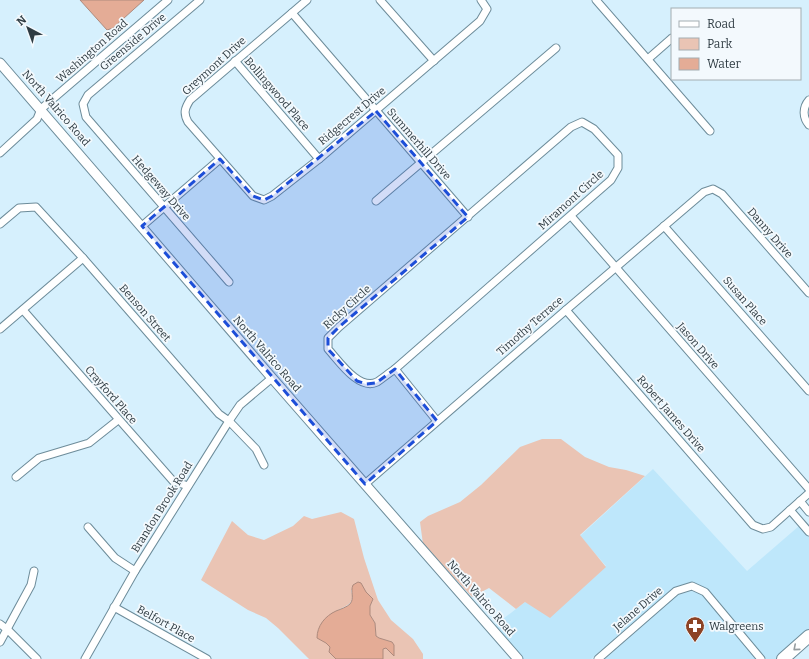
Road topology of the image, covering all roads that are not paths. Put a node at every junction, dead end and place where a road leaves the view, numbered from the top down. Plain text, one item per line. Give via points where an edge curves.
1 (168, 0) edge
2 (200, 0) edge
3 (307, 0) edge
4 (380, 0) edge
5 (481, 0) edge
6 (596, 0) edge
7 (292, 13) junction
8 (671, 39) edge
9 (556, 48) dead end
10 (648, 59) junction
11 (235, 61) junction
12 (434, 61) junction
13 (0, 63) edge
14 (809, 100) edge
15 (83, 104) joint
16 (41, 109) junction
17 (376, 111) junction
18 (809, 125) edge
19 (710, 131) dead end
20 (0, 153) edge
21 (220, 159) junction
22 (319, 159) junction
23 (422, 162) junction
24 (713, 189) joint
25 (376, 201) dead end
26 (163, 207) junction
27 (571, 216) junction
28 (468, 217) junction
29 (0, 224) edge
30 (142, 226) junction
31 (664, 226) junction
32 (83, 258) junction
33 (615, 267) junction
34 (229, 282) dead end
35 (809, 293) edge
36 (23, 310) junction
37 (566, 310) junction
38 (0, 330) edge
39 (395, 369) junction
40 (272, 378) junction
41 (809, 391) edge
42 (118, 420) junction
43 (229, 421) junction
44 (437, 421) junction
45 (264, 466) dead end
46 (16, 477) dead end
47 (366, 484) junction
48 (188, 486) junction
49 (809, 489) edge
50 (809, 493) edge
51 (800, 502) junction
52 (790, 510) junction
53 (809, 512) edge
54 (88, 527) dead end
55 (809, 532) edge
56 (34, 571) dead end
57 (135, 571) junction
58 (114, 608) junction
59 (0, 624) edge
60 (8, 630) junction
61 (809, 636) edge
62 (0, 642) edge
63 (37, 659) edge
64 (85, 659) edge
65 (207, 659) edge
66 (518, 659) edge
67 (598, 659) edge
68 (761, 659) edge
69 (783, 659) edge

1 - 16 street, Washington Road
2 - 15 street, Greenside Drive via 88,95
3 - 7 street, Greymont Drive
4 - 12 street
5 - 12 street, Ridgecrest Drive via 487,9 480,21
6 - 10 street
7 - 11 street, Greymont Drive
7 - 17 street, Summerhill Drive
8 - 10 street
9 - 23 street
10 - 19 street
11 - 21 street, Greymont Drive via 190,100 185,108 188,122
11 - 22 street, Bollingwood Place
12 - 17 street, Ridgecrest Drive
13 - 16 street, North Valrico Road
14 - 18 street via 804,112
15 - 26 street, Hedgeway Drive via 86,117
16 - 20 street, Washington Road via 37,120
16 - 30 street, North Valrico Road
17 - 22 street, Ridgecrest Drive
17 - 23 street, Summerhill Drive
21 - 22 street, Ridgecrest Drive via 253,196 264,200
21 - 26 street
23 - 25 street
23 - 28 street, Summerhill Drive
24 - 31 street, Timothy Terrace via 704,192
24 - 35 street, Danny Drive via 722,194
26 - 30 street
26 - 34 street, Hedgeway Drive
27 - 28 street, Miramont Circle via 611,180 618,168 618,156 594,129 582,122 571,127
27 - 33 street, Jason Drive
27 - 39 street, Miramont Circle
28 - 39 street, Ricky Circle via 328,338 328,349 357,381 366,384 376,382
29 - 32 street, Benson Street via 19,208 36,207
30 - 40 street, North Valrico Road
31 - 33 street, Timothy Terrace
31 - 41 street, Susan Place
32 - 36 street
32 - 43 street, Benson Street via 219,414
33 - 37 street, Timothy Terrace
33 - 49 street, Jason Drive
36 - 38 street
36 - 42 street, Crayford Place
37 - 44 street, Timothy Terrace
37 - 52 street, Robert James Drive via 753,525 763,529 770,527
39 - 44 street
40 - 43 street, Brandon Brook Road via 240,405
40 - 47 street, North Valrico Road
42 - 46 street via 89,443 39,458
42 - 48 street, Crayford Place via 173,481
43 - 45 street, Benson Street via 256,449
43 - 48 street, Brandon Brook Road
44 - 47 street, Timothy Terrace
47 - 66 street, North Valrico Road
48 - 57 street, Brandon Brook Road
50 - 51 street
51 - 52 street
51 - 53 street
52 - 55 street
54 - 57 street via 115,558
56 - 60 street via 31,585
57 - 58 street, Brandon Brook Road
58 - 64 street, Brandon Brook Road
58 - 65 street, Belfort Place
59 - 60 street
60 - 62 street
60 - 63 street
61 -> 69 highway
67 - 68 street, Jelane Drive via 676,591 692,586 705,592

